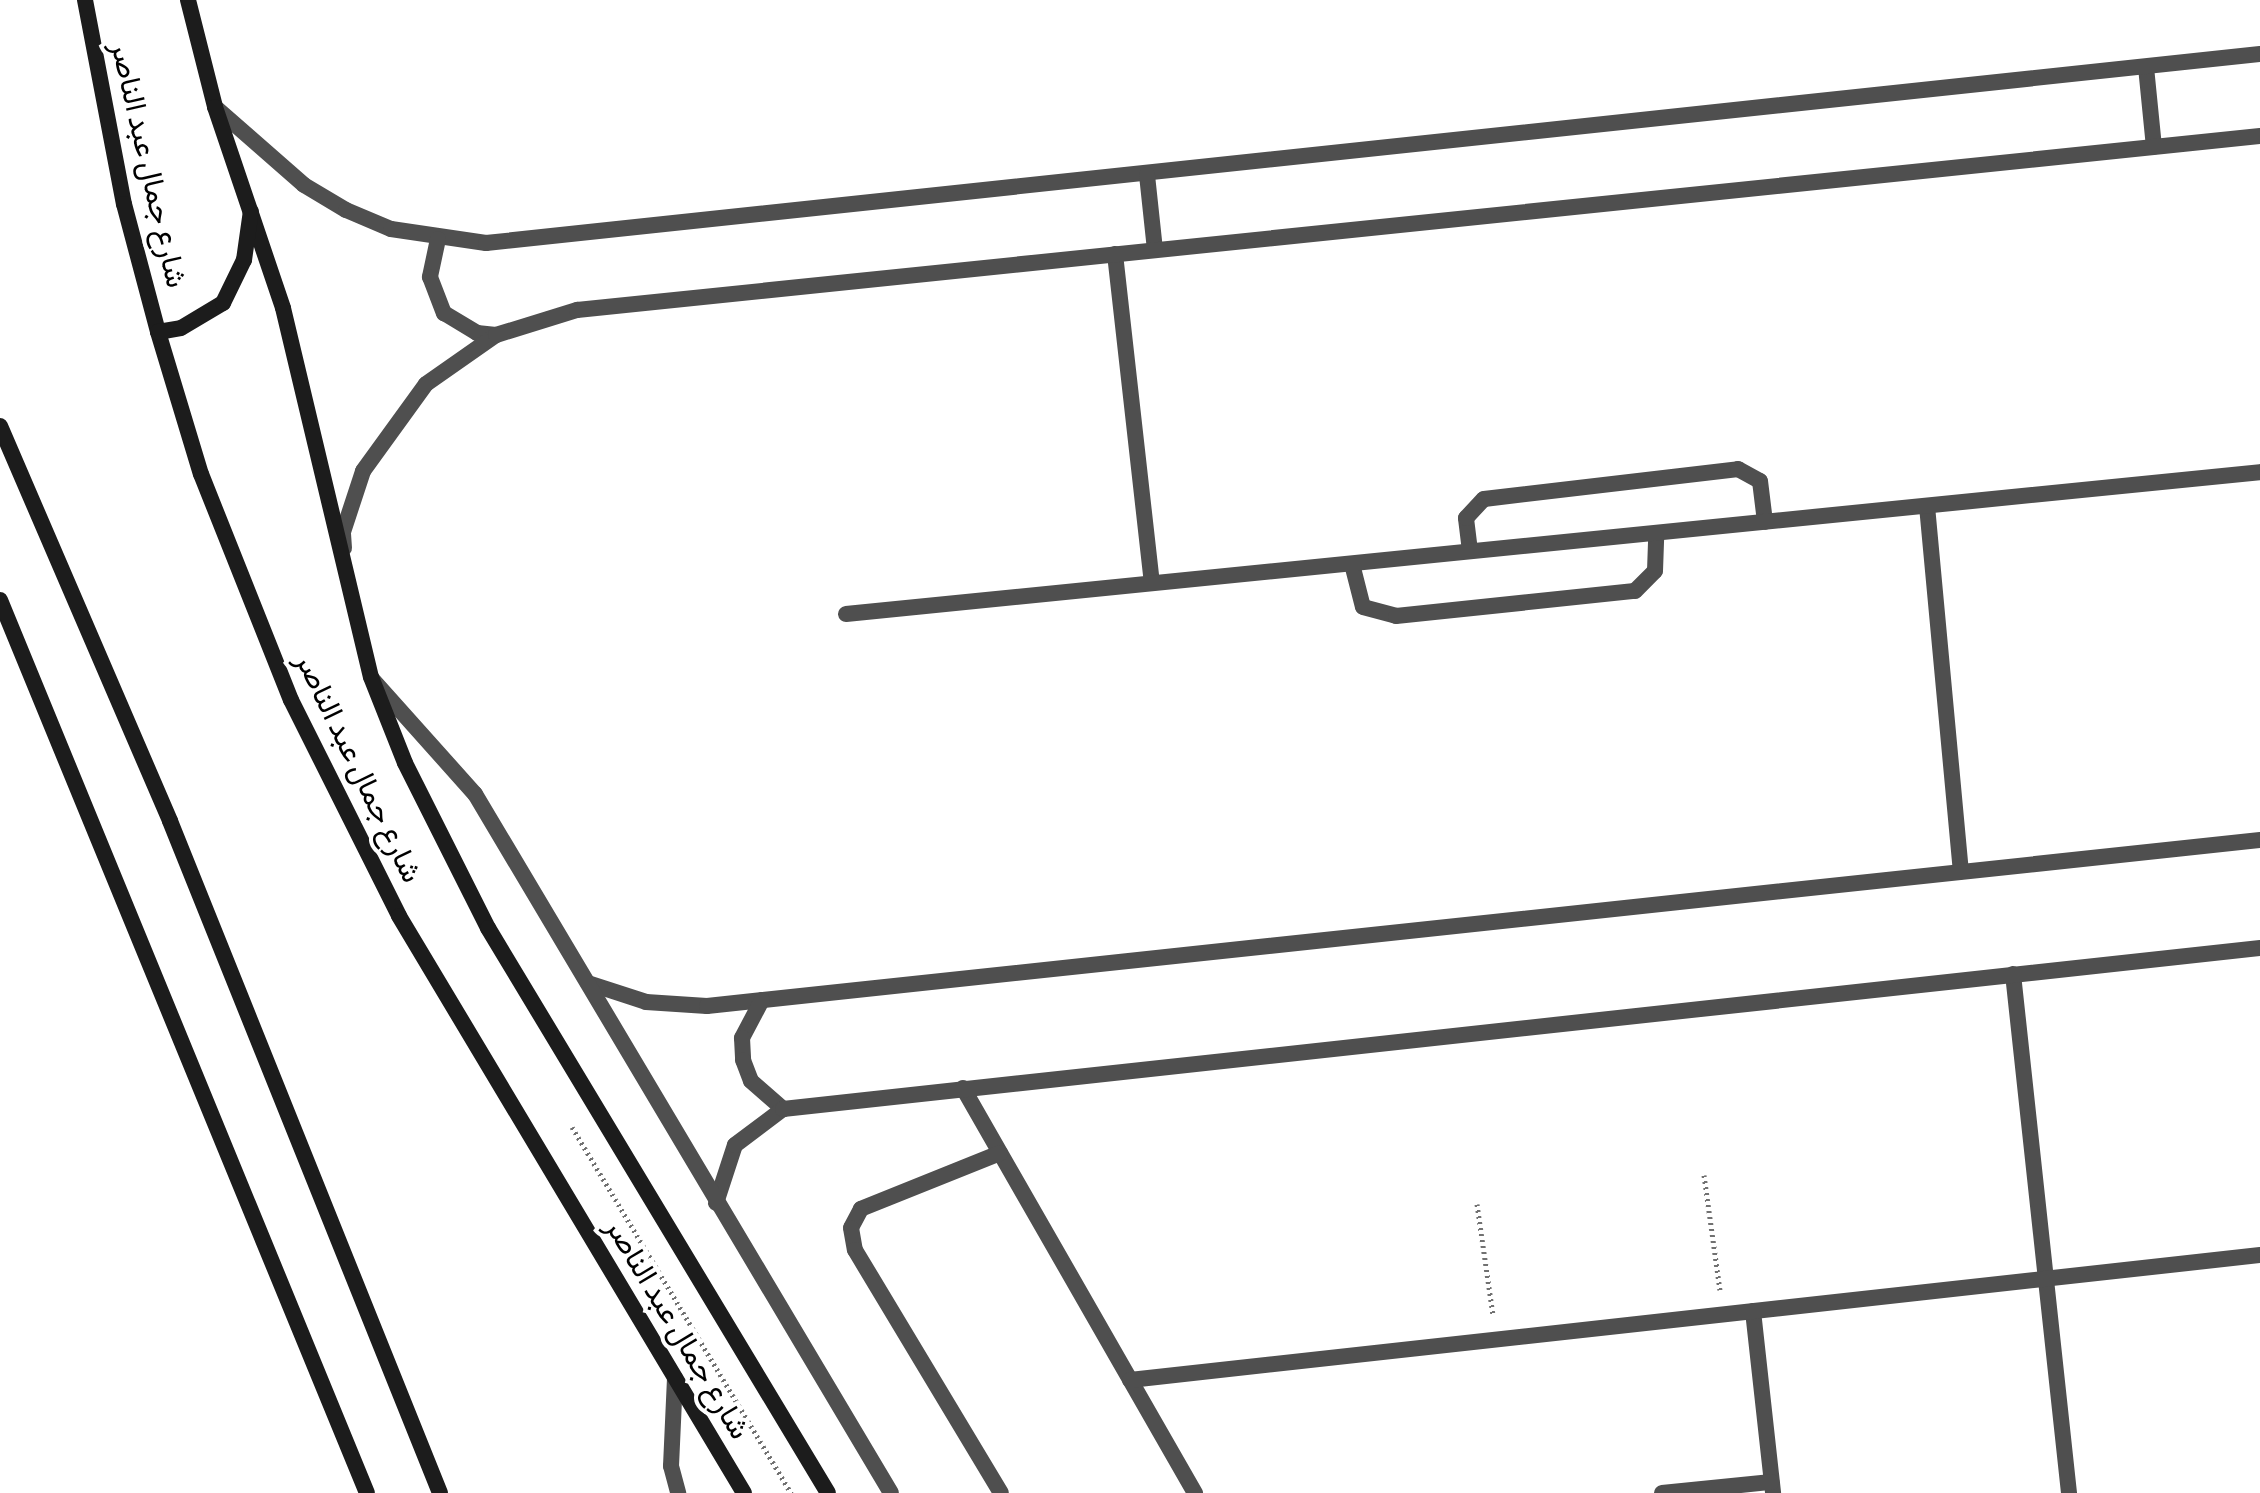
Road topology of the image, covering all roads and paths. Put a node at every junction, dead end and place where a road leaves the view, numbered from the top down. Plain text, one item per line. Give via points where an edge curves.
1 (85, 0) edge
2 (188, 0) edge
3 (2260, 54) edge
4 (2146, 67) junction
5 (215, 107) junction
6 (2260, 136) edge
7 (2154, 147) junction
8 (1147, 175) junction
9 (252, 206) junction
10 (438, 239) junction
11 (1155, 250) junction
12 (1115, 254) junction
13 (158, 332) junction
14 (496, 335) junction
15 (0, 426) edge
16 (2260, 472) edge
17 (1927, 506) junction
18 (1765, 522) junction
19 (1656, 533) junction
20 (1470, 551) junction
21 (1352, 564) junction
22 (1152, 583) junction
23 (347, 590) junction
24 (0, 600) edge
25 (846, 614) dead end
26 (371, 677) junction
27 (2260, 840) edge
28 (1961, 871) junction
29 (2260, 948) edge
30 (2013, 974) junction
31 (588, 983) junction
32 (762, 1000) junction
33 (963, 1088) junction
34 (783, 1109) junction
35 (1000, 1153) junction
36 (1704, 1175) dead end
37 (716, 1203) junction
38 (1477, 1204) dead end
39 (2260, 1255) edge
40 (2046, 1279) junction
41 (1753, 1311) junction
42 (1724, 1314) junction
43 (1496, 1340) junction
44 (675, 1378) junction
45 (1130, 1380) junction
46 (1772, 1487) edge
47 (367, 1493) edge
48 (440, 1493) edge
49 (678, 1493) edge
50 (744, 1493) edge
51 (828, 1493) edge
52 (891, 1493) edge
53 (1001, 1493) edge
54 (1195, 1493) edge
55 (1670, 1493) edge
56 (2069, 1493) edge

1 - 13 main road, شارع جمال عبد الناصر via 124,204
2 - 5 main road, شارع جمال عبد الناصر
3 - 4 street
4 - 7 street
4 - 8 street
5 - 9 main road, شارع جمال عبد الناصر
5 - 10 street via 304,185 346,210
6 - 7 street
7 - 11 street
8 - 10 street via 541,240
8 - 11 street
9 - 13 main road via 244,260 223,303 181,328
9 - 23 main road, شارع جمال عبد الناصر via 283,308
10 - 14 street via 430,277 444,313 468,329
11 - 12 street
12 - 14 street via 577,310
12 - 22 street
13 - 44 main road, شارع جمال عبد الناصر via 244,588 343,809 399,916
14 - 23 street via 426,384 363,471 343,532
15 - 48 main road via 170,821
16 - 17 street
17 - 18 street
17 - 28 street
18 - 19 street
18 - 20 street via 1760,481 1738,469 1484,499 1466,518
19 - 20 street
19 - 21 street via 1655,571 1635,591 1442,611 1373,614 1358,598
20 - 21 street
21 - 22 street
22 - 25 street
23 - 26 main road, شارع جمال عبد الناصر
24 - 47 main road
26 - 31 street via 475,794
26 - 51 main road, شارع جمال عبد الناصر via 417,791 481,915
27 - 28 street
28 - 32 street
29 - 30 street
30 - 33 street
30 - 40 street
31 - 32 street via 676,1006
31 - 37 street
32 - 34 street via 742,1038 743,1060 751,1081
33 - 34 street
33 - 35 street
34 - 37 street via 735,1145
35 - 45 street
35 - 53 street via 861,1209 851,1239
36 - 42 path
37 - 52 street
38 - 43 path
39 - 40 street
40 - 41 street
40 - 56 street
41 - 42 street
41 - 46 street
42 - 43 street
43 - 45 street
44 - 49 street via 671,1466
44 - 50 main road, شارع جمال عبد الناصر
45 - 54 street
46 - 55 street

